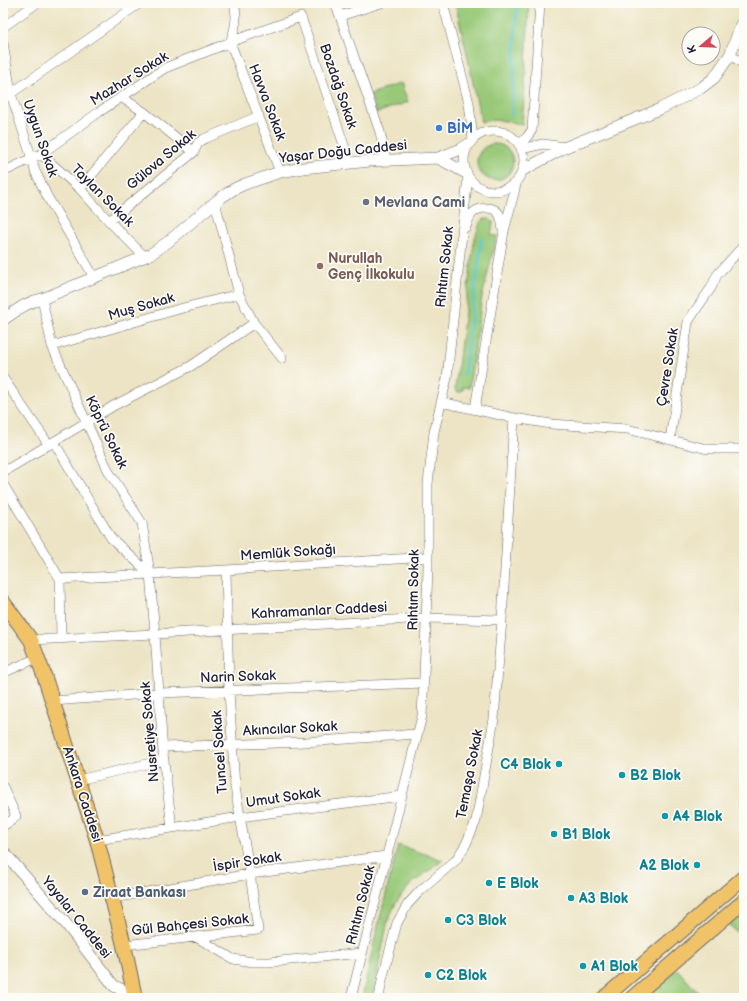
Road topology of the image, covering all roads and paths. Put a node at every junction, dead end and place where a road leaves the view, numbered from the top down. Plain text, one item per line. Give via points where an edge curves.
1 (37, 3) edge
2 (140, 3) edge
3 (234, 3) edge
4 (335, 3) edge
5 (381, 3) edge
6 (443, 3) edge
7 (540, 3) edge
8 (340, 16) junction
9 (301, 17) joint
10 (744, 20) edge
11 (3, 26) edge
12 (740, 36) edge
13 (3, 42) edge
14 (230, 42) junction
15 (730, 55) junction
16 (744, 64) edge
17 (11, 94) junction
18 (121, 97) junction
19 (3, 99) edge
20 (144, 112) junction
21 (258, 116) junction
22 (471, 142) junction
23 (520, 147) junction
24 (566, 147) junction
25 (194, 152) junction
26 (41, 154) junction
27 (438, 158) junction
28 (32, 159) junction
29 (386, 160) junction
30 (350, 163) junction
31 (523, 170) junction
32 (3, 172) edge
33 (280, 172) junction
34 (467, 175) junction
35 (517, 180) junction
36 (80, 190) junction
37 (215, 202) junction
38 (109, 221) junction
39 (504, 231) junction
40 (462, 236) junction
41 (744, 245) edge
42 (146, 257) junction
43 (94, 277) junction
44 (239, 294) junction
45 (42, 300) junction
46 (3, 320) edge
47 (254, 323) junction
48 (52, 346) junction
49 (282, 358) dead end
50 (3, 378) edge
51 (441, 402) junction
52 (475, 409) junction
53 (514, 418) junction
54 (86, 422) junction
55 (670, 440) junction
56 (52, 443) junction
57 (744, 449) edge
58 (3, 472) edge
59 (3, 484) edge
60 (428, 557) junction
61 (226, 570) junction
62 (150, 574) junction
63 (60, 579) junction
64 (3, 602) edge
65 (3, 615) edge
66 (426, 618) junction
67 (502, 620) junction
68 (227, 630) junction
69 (155, 634) junction
70 (61, 639) junction
71 (27, 642) junction
72 (30, 661) junction
73 (3, 673) edge
74 (424, 682) junction
75 (229, 691) junction
76 (159, 693) junction
77 (53, 701) junction
78 (417, 734) junction
79 (233, 745) junction
80 (163, 747) junction
81 (164, 760) junction
82 (78, 780) junction
83 (3, 787) edge
84 (401, 796) junction
85 (240, 817) junction
86 (3, 826) edge
87 (172, 828) junction
88 (97, 840) junction
89 (3, 851) edge
90 (386, 856) junction
91 (250, 874) junction
92 (744, 877) edge
93 (113, 898) junction
94 (744, 901) edge
95 (258, 930) joint
96 (196, 937) junction
97 (124, 945) junction
98 (362, 953) junction
99 (130, 995) edge
100 (351, 998) edge
101 (379, 998) edge
102 (604, 998) edge
103 (632, 998) edge

1 - 11 street
2 - 17 street
3 - 14 street via 235,31
4 - 8 street
5 - 8 street
6 - 22 street via 469,103
7 - 23 street via 532,130
8 - 29 street via 380,132
9 - 14 street, Mazhar Sokak
9 - 30 street, Bozdağ Sokak
10 - 12 street
12 - 15 street
13 - 17 street, Uygun Sokak
14 - 18 street, Mazhar Sokak via 165,68
14 - 21 street, Havva Sokak
15 - 16 street
15 - 24 street via 714,78 693,93
17 - 19 street
17 - 28 street, Uygun Sokak
18 - 20 street
18 - 26 street, Mazhar Sokak
20 - 25 street
20 - 36 street
21 - 25 street, Gülova Sokak via 204,139 198,143
21 - 33 street, Havva Sokak
22 - 23 street via 482,133 499,131 509,134
22 - 27 street
22 - 34 street via 465,152
23 - 24 street via 544,144
23 - 31 street via 524,160
24 - 31 street
25 - 38 street, Gülova Sokak
26 - 28 street, Mazhar Sokak
26 - 36 street, Taylan Sokak
27 - 29 street, Yaşar Doğu Caddesi
27 - 34 street
28 - 32 street, Mazhar Sokak
28 - 43 street, Uygun Sokak via 42,187
29 - 30 street, Yaşar Doğu Caddesi
30 - 33 street, Yaşar Doğu Caddesi
31 - 35 street
33 - 37 street, Yaşar Doğu Caddesi via 234,189
34 - 35 street via 474,184 492,191 502,190
34 - 40 street, Rıhtım Sokak
35 - 39 street
36 - 38 street, Taylan Sokak
37 - 42 street, Yaşar Doğu Caddesi via 159,250
37 - 44 street
38 - 42 street, Taylan Sokak
39 - 40 street via 500,216 496,211 487,208 471,215
39 - 52 street
40 - 51 street, Rıhtım Sokak via 447,378
41 - 55 street, Çevre Sokak via 718,275 688,322
42 - 43 street, Yaşar Doğu Caddesi
43 - 45 street, Yaşar Doğu Caddesi
44 - 47 street
44 - 48 street, Muş Sokak
45 - 46 street, Yaşar Doğu Caddesi via 32,301
45 - 48 street, Köprü Sokak
47 - 49 street
47 - 54 street via 191,366
48 - 54 street, Köprü Sokak
50 - 56 street
51 - 52 street
51 - 60 street, Rıhtım Sokak via 434,432 428,484
52 - 53 street
53 - 55 street via 551,424 627,429
53 - 67 street
54 - 56 street
54 - 62 street, Köprü Sokak via 109,472 142,523
55 - 57 street via 707,449
56 - 58 street
56 - 62 street via 111,538
59 - 63 street
60 - 61 street, Memlük Sokağı
60 - 66 street, Rıhtım Sokak
61 - 62 street, Memlük Sokağı
61 - 68 street, Tuncel Sokak
62 - 63 street, Memlük Sokağı
62 - 69 street, Köprü Sokak
63 - 70 street
64 - 71 main road, Ankara Caddesi
65 - 71 main road, Ankara Caddesi
66 - 67 street, Kahramanlar Caddesi
66 - 68 street, Kahramanlar Caddesi
66 - 74 street, Rıhtım Sokak
67 - 101 street, Temaşa Sokak via 494,719 476,821 456,860 420,891 408,904 397,923
68 - 69 street, Kahramanlar Caddesi
68 - 75 street, Tuncel Sokak
69 - 70 street, Kahramanlar Caddesi
69 - 76 street, Nusretiye Sokak
70 - 71 street, Kahramanlar Caddesi
71 - 72 main road, Ankara Caddesi
71 - 77 main road, Ankara Caddesi via 38,658
72 - 73 street
72 - 99 main road, Ankara Caddesi via 71,780
74 - 75 street, Narin Sokak
74 - 78 street, Rıhtım Sokak via 422,716
75 - 76 street, Narin Sokak
75 - 79 street, Tuncel Sokak
76 - 77 street, Narin Sokak
76 - 80 street, Nusretiye Sokak
77 - 82 main road, Ankara Caddesi
78 - 79 street, Akıncılar Sokak
78 - 84 street, Rıhtım Sokak
79 - 80 street, Akıncılar Sokak
79 - 85 street, Tuncel Sokak via 235,787
80 - 81 street, Nusretiye Sokak
81 - 82 street
81 - 87 street, Nusretiye Sokak
82 - 88 main road, Ankara Caddesi
83 - 86 street via 16,816
84 - 85 street, Umut Sokak
84 - 90 street, Rıhtım Sokak
85 - 87 street, Umut Sokak
85 - 91 street, Tuncel Sokak
87 - 88 street, Umut Sokak
88 - 93 main road, Ankara Caddesi
89 - 99 street, Yayalar Caddesi via 67,925 114,986
90 - 91 street, İspir Sokak
90 - 98 street, Rıhtım Sokak
91 - 93 street, İspir Sokak
91 - 95 street, Tuncel Sokak
92 - 102 main road
93 - 97 main road, Ankara Caddesi
94 - 103 main road
95 - 96 street, Gül Bahçesi Sokak
96 - 97 street, Gül Bahçesi Sokak
96 - 98 street via 233,959 253,962
97 - 99 main road, Ankara Caddesi
98 - 100 street, Rıhtım Sokak

